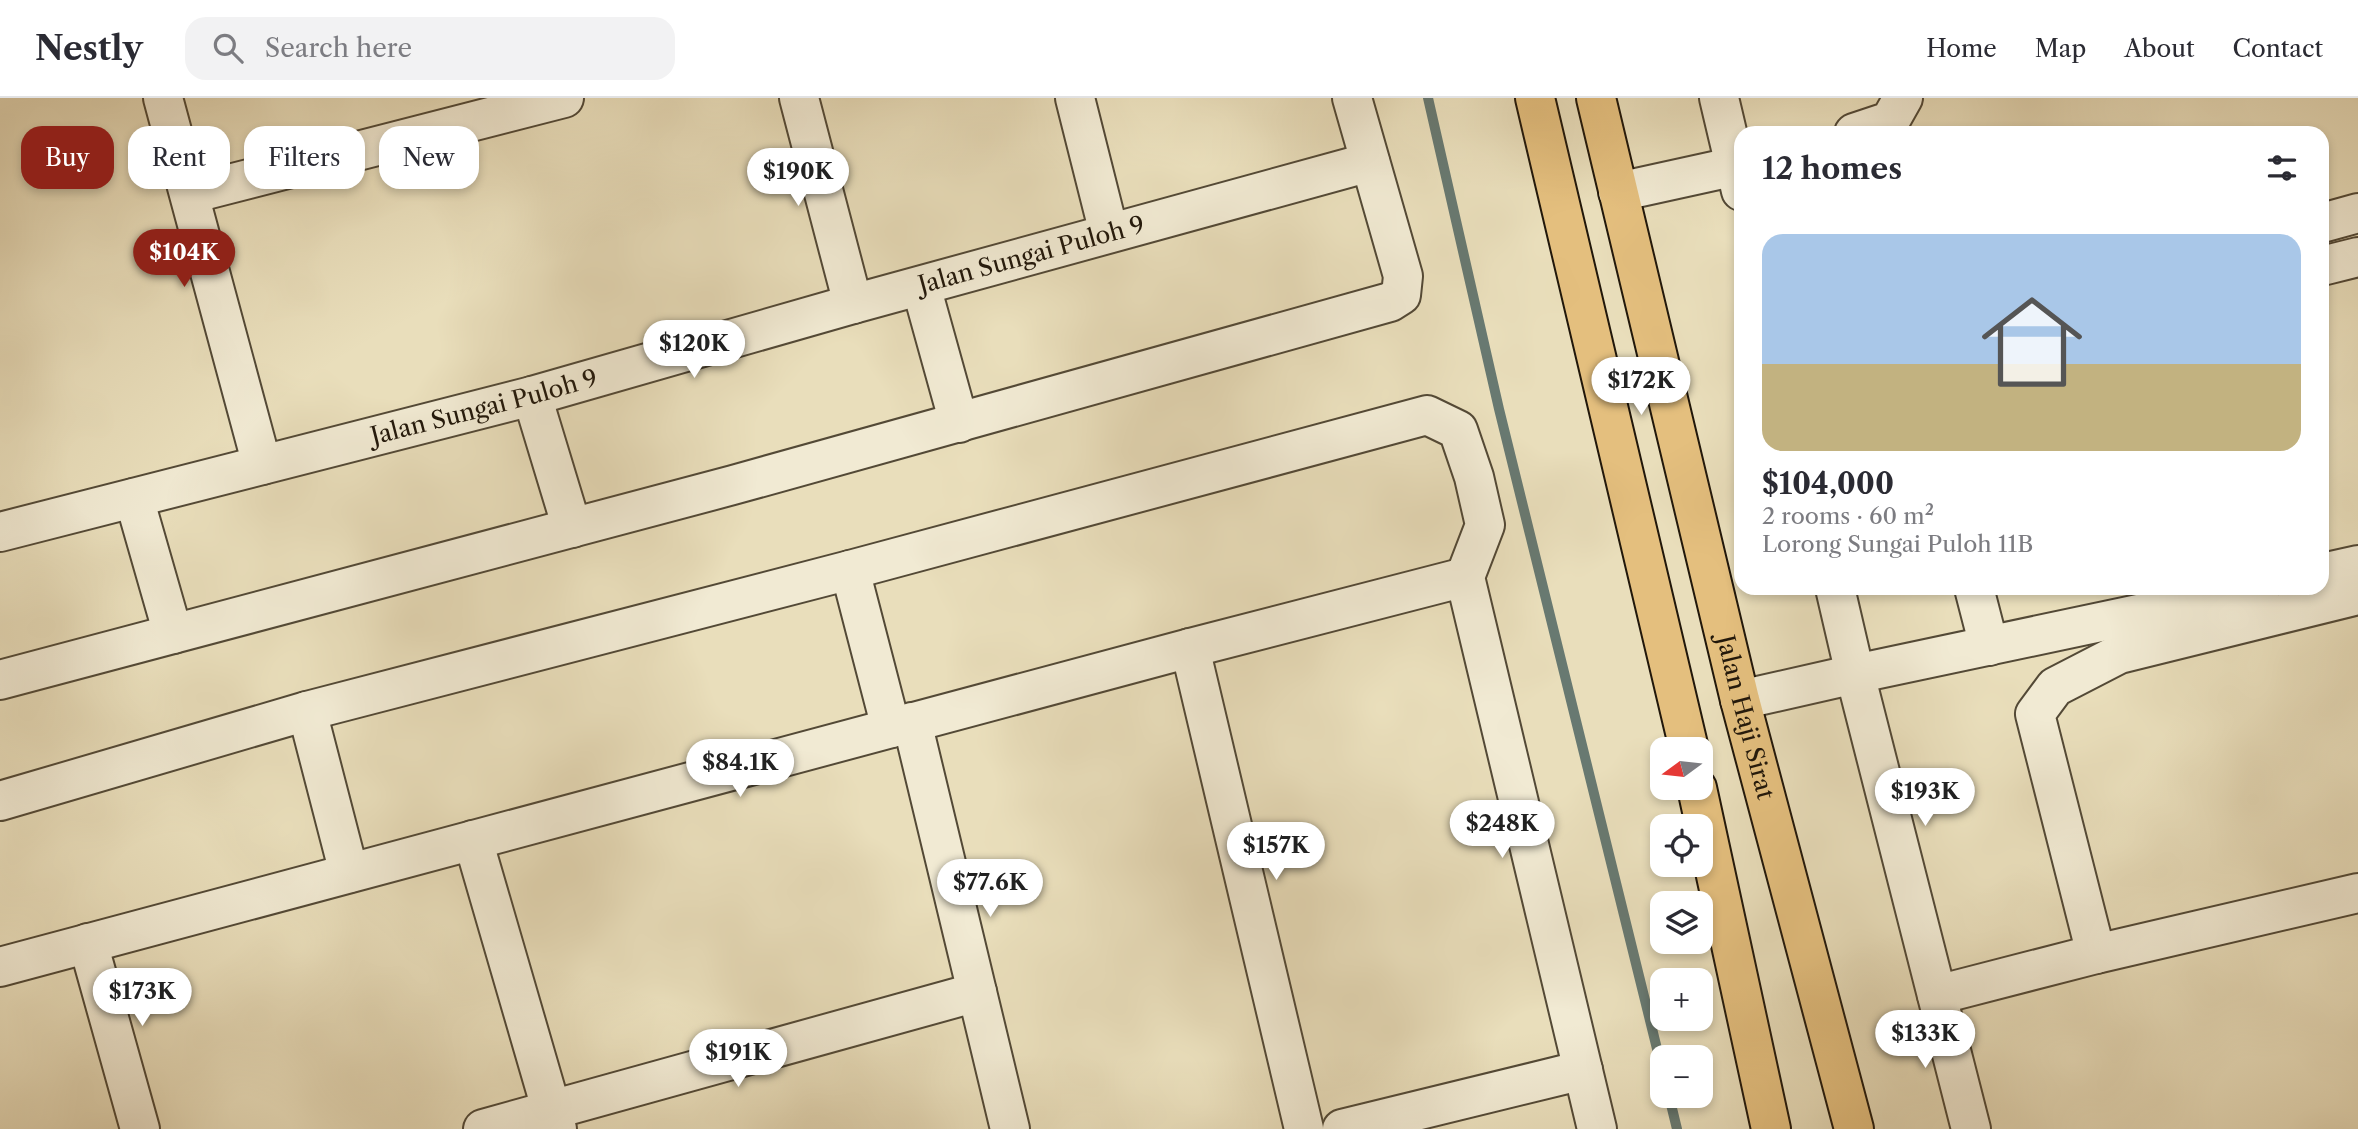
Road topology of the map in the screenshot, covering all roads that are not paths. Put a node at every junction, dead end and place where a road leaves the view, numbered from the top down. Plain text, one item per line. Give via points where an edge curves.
1 (163, 98) edge
2 (564, 98) edge
3 (799, 98) edge
4 (1076, 98) edge
5 (1352, 98) edge
6 (1535, 98) edge
7 (1596, 98) edge
8 (1719, 98) edge
9 (1903, 98) edge
10 (1875, 126) edge
11 (1734, 155) edge
12 (1370, 162) junction
13 (1734, 175) edge
14 (1618, 191) junction
15 (190, 194) junction
16 (2358, 213) edge
17 (2329, 221) edge
18 (1109, 233) junction
19 (2358, 257) edge
20 (2329, 264) edge
21 (920, 286) junction
22 (853, 304) junction
23 (532, 396) junction
24 (958, 423) junction
25 (261, 465) junction
26 (134, 498) junction
27 (2, 524) edge
28 (572, 528) junction
29 (2358, 565) edge
30 (850, 570) junction
31 (2329, 571) edge
32 (1465, 577) junction
33 (1837, 595) edge
34 (1976, 595) edge
35 (2228, 595) edge
36 (2358, 595) edge
37 (173, 634) junction
38 (1989, 646) junction
39 (1190, 648) junction
40 (1855, 674) junction
41 (0, 680) edge
42 (1740, 700) junction
43 (307, 711) junction
44 (901, 725) junction
45 (1686, 737) edge
46 (1700, 800) edge
47 (0, 801) edge
48 (473, 840) junction
49 (349, 873) junction
50 (2358, 892) edge
51 (88, 943) junction
52 (2096, 954) junction
53 (0, 967) edge
54 (977, 992) junction
55 (1937, 995) junction
56 (1583, 1070) junction
57 (555, 1119) edge
58 (139, 1129) edge
59 (483, 1129) edge
60 (1010, 1129) edge
61 (1304, 1129) edge
62 (1342, 1129) edge
63 (1597, 1129) edge
64 (1771, 1129) edge
65 (1854, 1129) edge
66 (1971, 1129) edge

1 - 15 street
2 - 15 street
3 - 22 street
4 - 18 street
5 - 12 street
6 - 45 main road
7 - 14 main road, Jalan Haji Sirat
8 - 11 street
9 - 10 street via 1890,121
12 - 18 street, Jalan Sungai Puloh 9
12 - 24 street via 1403,276 1401,295 1390,302
13 - 14 street
14 - 42 main road, Jalan Haji Sirat
15 - 25 street
16 - 17 street
18 - 21 street, Jalan Sungai Puloh 9
19 - 20 street
21 - 22 street, Jalan Sungai Puloh 9
21 - 24 street
22 - 23 street, Jalan Sungai Puloh 9
23 - 25 street, Jalan Sungai Puloh 9
23 - 28 street
24 - 28 street
25 - 26 street, Jalan Sungai Puloh 9
26 - 27 street, Jalan Sungai Puloh 9
26 - 37 street
28 - 37 street
29 - 31 street
30 - 32 street via 1427,415 1458,430 1474,477 1485,525
30 - 43 street
30 - 44 street
32 - 39 street
32 - 56 street
33 - 40 street
34 - 38 street
35 - 38 street
36 - 52 street via 2119,654 2055,687 2035,714
37 - 41 street
38 - 40 street
39 - 44 street
39 - 61 street
40 - 42 street
40 - 55 street
42 - 65 main road, Jalan Haji Sirat
43 - 47 street
43 - 49 street
44 - 48 street
44 - 54 street
46 - 64 main road
48 - 49 street
48 - 57 street
49 - 51 street
50 - 52 street
51 - 53 street
51 - 58 street
52 - 55 street
54 - 57 street
54 - 60 street
55 - 66 street
56 - 62 street
56 - 63 street
57 - 59 street

